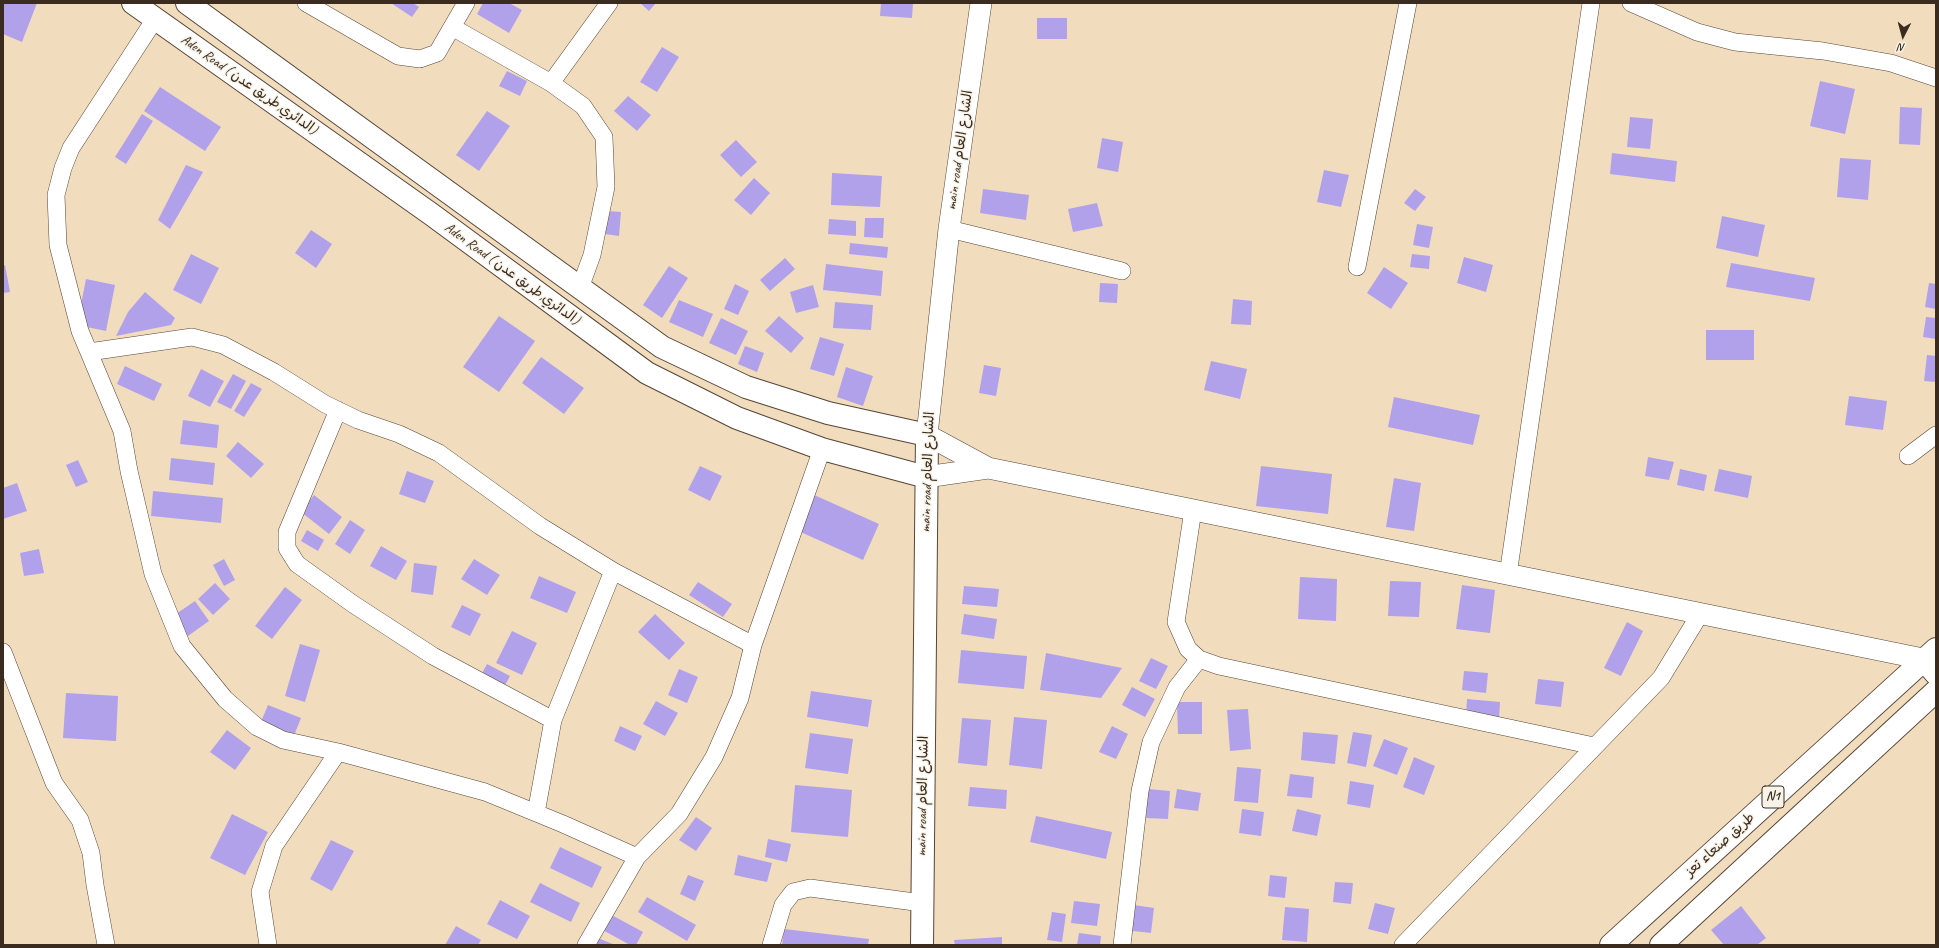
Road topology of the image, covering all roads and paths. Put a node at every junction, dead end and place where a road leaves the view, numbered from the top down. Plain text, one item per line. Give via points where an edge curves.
1 (133, 3) edge
2 (187, 3) edge
3 (306, 3) edge
4 (466, 3) edge
5 (609, 3) edge
6 (981, 3) edge
7 (1408, 3) edge
8 (1591, 3) edge
9 (1631, 3) edge
10 (155, 19) junction
11 (452, 27) junction
12 (1936, 78) edge
13 (551, 83) junction
14 (445, 191) junction
15 (431, 214) junction
16 (949, 229) junction
17 (1356, 267) dead end
18 (1122, 271) dead end
19 (580, 288) junction
20 (662, 347) junction
21 (89, 352) junction
22 (647, 373) junction
23 (338, 410) junction
24 (928, 435) junction
25 (1936, 436) edge
26 (822, 449) junction
27 (1908, 456) dead end
28 (988, 468) junction
29 (926, 477) junction
30 (1193, 510) junction
31 (613, 571) junction
32 (1508, 575) junction
33 (1700, 614) junction
34 (753, 645) junction
35 (3, 652) edge
36 (1199, 659) junction
37 (1932, 661) edge
38 (1936, 691) edge
39 (553, 720) junction
40 (1594, 746) junction
41 (338, 752) junction
42 (536, 813) junction
43 (637, 858) junction
44 (922, 903) junction
45 (106, 945) edge
46 (268, 945) edge
47 (586, 945) edge
48 (771, 945) edge
49 (922, 945) edge
50 (1122, 945) edge
51 (1403, 945) edge
52 (1611, 945) edge
53 (1661, 945) edge

1 - 10 highway, Aden Road ( الدائري,طريق عدن)
2 - 14 highway, Aden Road ( الدائري,طريق عدن)
3 - 11 street via 398,56 420,59 437,53
4 - 11 street
5 - 13 street
6 - 16 main road, main road الشارع العام
7 - 17 street
8 - 32 street
9 - 12 street via 1697,32 1735,42 1823,51 1891,63
10 - 15 highway, Aden Road ( الدائري,طريق عدن)
10 - 21 street via 72,148 63,168 56,195 58,245 80,331
11 - 13 street
13 - 19 street via 583,106 604,137 606,187 592,255
14 - 15 highway
14 - 19 highway, Aden Road ( الدائري,طريق عدن)
15 - 22 highway, Aden Road ( الدائري,طريق عدن)
16 - 18 street
16 - 24 main road, main road الشارع العام
19 - 20 highway, Aden Road ( الدائري,طريق عدن)
20 - 22 highway
20 - 24 highway, Aden Road ( الدائري,طريق عدن) via 746,387 828,413
21 - 23 street via 192,337 223,345
21 - 41 street via 122,431 153,574 182,646 225,699 256,728 283,740
22 - 26 highway, Aden Road ( الدائري,طريق عدن) via 737,418
23 - 31 street via 439,453 540,526
23 - 39 street via 287,532 287,548 297,564 433,656
24 - 28 main road
24 - 29 highway, main road الشارع العام
25 - 27 street
26 - 29 highway, Aden Road ( الدائري,طريق عدن)
26 - 34 street
28 - 29 main road
28 - 30 main road
29 - 44 highway, main road الشارع العام
30 - 32 main road
30 - 36 street via 1176,622 1188,649
31 - 34 street
31 - 39 street
32 - 33 main road
33 - 37 main road
33 - 40 street via 1661,678
34 - 43 street via 740,698 714,757 679,814
35 - 45 street via 54,783 80,820 91,853
36 - 40 street via 1219,666
36 - 50 street via 1177,686 1151,742 1140,791
37 - 52 highway, طريق صنعاء تعز / N1
38 - 53 highway, N1
39 - 42 street
40 - 51 street
41 - 42 street via 485,792
41 - 46 street via 274,846 260,892
42 - 43 street
43 - 47 street
44 - 48 street via 810,888 793,892 783,905
44 - 49 highway, main road الشارع العام

